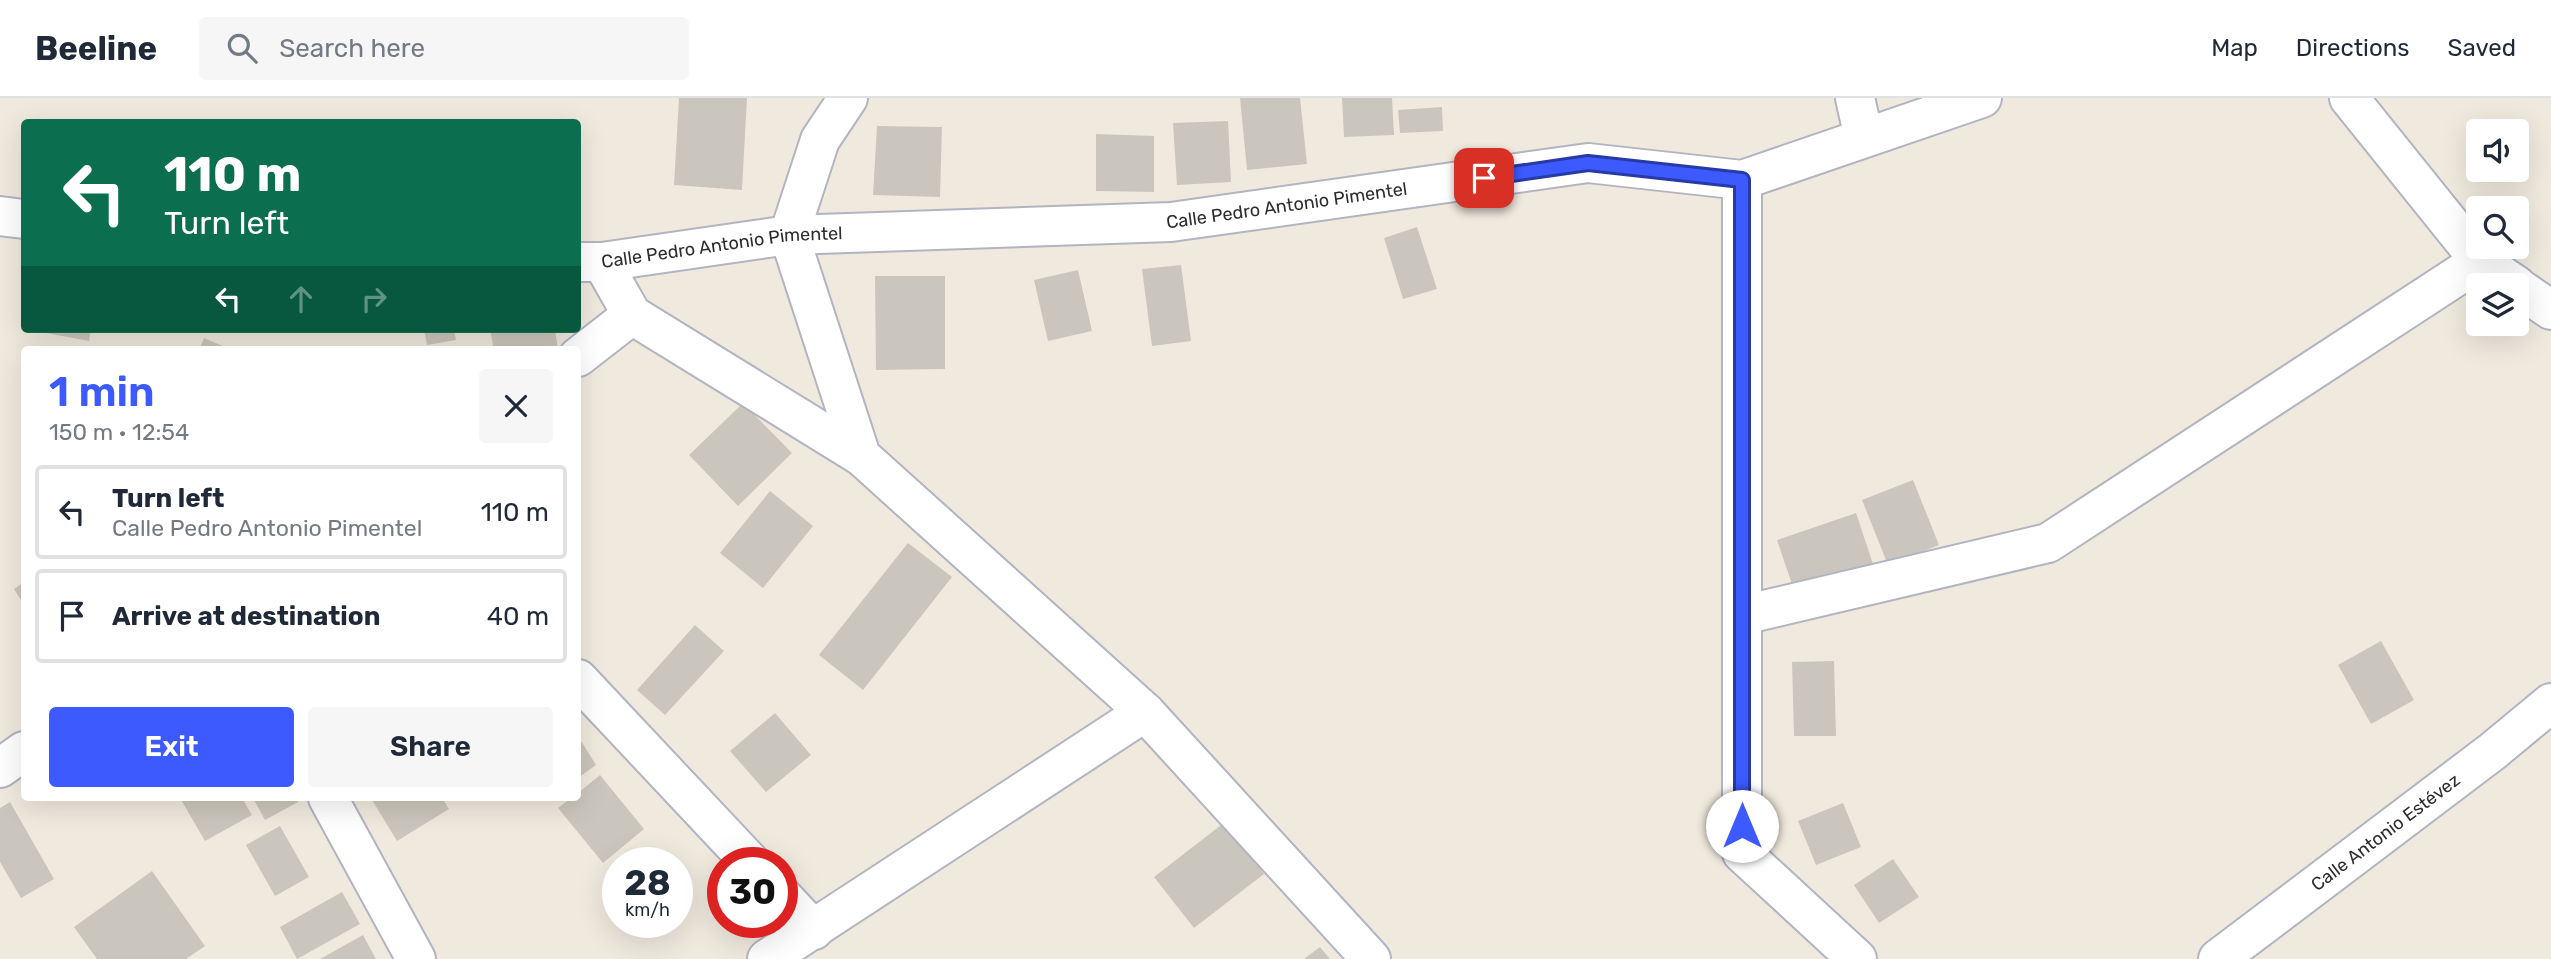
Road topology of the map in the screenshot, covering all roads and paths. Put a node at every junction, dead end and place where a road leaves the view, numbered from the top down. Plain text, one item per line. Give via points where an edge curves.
1 (848, 98) edge
2 (1854, 98) edge
3 (1982, 98) edge
4 (2349, 98) edge
5 (1864, 138) junction
6 (1742, 180) junction
7 (0, 216) edge
8 (21, 219) edge
9 (789, 235) junction
10 (2480, 261) junction
11 (590, 262) edge
12 (2497, 273) edge
13 (2529, 295) edge
14 (2551, 310) edge
15 (632, 315) junction
16 (581, 355) edge
17 (861, 456) junction
18 (1743, 615) junction
19 (581, 682) edge
20 (2551, 703) edge
21 (1145, 712) junction
22 (21, 753) edge
23 (0, 768) edge
24 (330, 801) edge
25 (736, 847) edge
26 (798, 913) edge
27 (814, 930) junction
28 (416, 959) edge
29 (767, 959) edge
30 (1371, 959) edge
31 (1857, 959) edge
32 (2218, 959) edge

1 - 9 street via 820,140
2 - 5 street
3 - 5 street, Calle Pedro Antonio Pimentel
4 - 10 street
5 - 6 street, Calle Pedro Antonio Pimentel
6 - 9 street, Calle Pedro Antonio Pimentel via 1588,163 1171,222
6 - 18 street
7 - 8 street
9 - 11 street, Calle Pedro Antonio Pimentel
9 - 17 street
10 - 12 street
10 - 18 street via 2048,543
11 - 15 street
13 - 14 street
15 - 16 street
15 - 17 street
17 - 21 street
18 - 31 street via 1742,853
19 - 25 street
20 - 32 street, Calle Antonio Estévez
21 - 27 street
21 - 30 street
22 - 23 street
24 - 28 street
26 - 27 street
27 - 29 street

